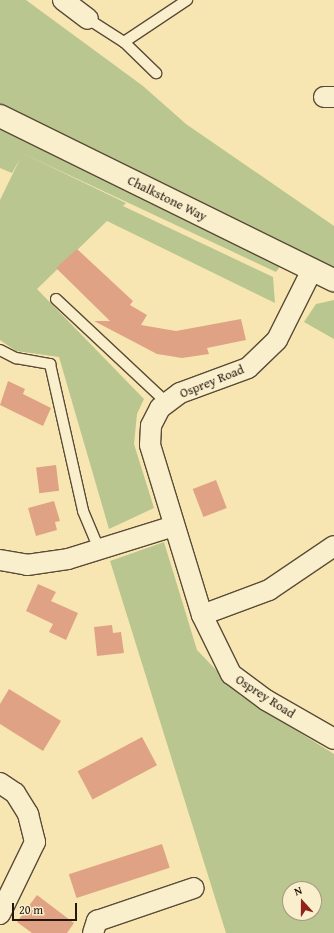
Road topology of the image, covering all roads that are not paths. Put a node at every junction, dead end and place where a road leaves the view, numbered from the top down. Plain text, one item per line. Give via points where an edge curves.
1 (187, 0) edge
2 (65, 1) edge
3 (88, 20) joint
4 (124, 42) junction
5 (156, 73) dead end
6 (0, 116) edge
7 (312, 270) junction
8 (334, 280) edge
9 (56, 299) dead end
10 (0, 350) edge
11 (167, 403) junction
12 (174, 526) junction
13 (334, 546) edge
14 (99, 549) junction
15 (0, 560) edge
16 (202, 615) junction
17 (334, 739) edge
18 (0, 783) edge
19 (194, 888) dead end
20 (0, 914) edge
21 (94, 933) edge

1 - 4 lane
2 - 3 street
3 - 4 lane
4 - 5 lane
6 - 7 street, Chalkstone Way
7 - 8 street, Chalkstone Way
7 - 11 street, Osprey Road via 277,340 248,368 180,393
9 - 11 lane
10 - 14 lane via 16,358 50,364 83,511
11 - 12 street, Osprey Road via 151,426 150,446
12 - 14 street
12 - 16 street, Osprey Road
13 - 16 street via 269,590
14 - 15 street via 68,559 27,565
16 - 17 street, Osprey Road via 231,674 266,700
18 - 20 street via 15,792 28,814 35,842
19 - 21 street via 97,921

